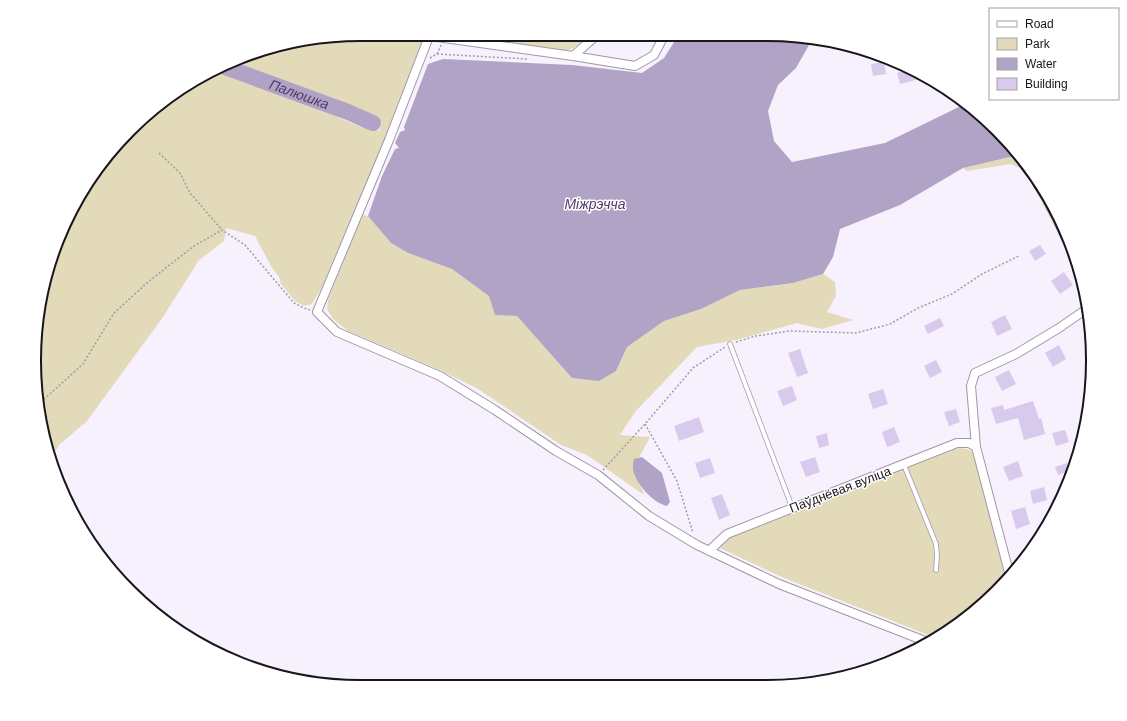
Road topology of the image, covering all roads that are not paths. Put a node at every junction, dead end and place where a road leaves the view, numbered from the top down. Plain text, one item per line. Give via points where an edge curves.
1 (428, 41) edge
2 (471, 41) edge
3 (591, 41) edge
4 (661, 41) edge
5 (573, 56) junction
6 (1082, 312) edge
7 (730, 344) road end
8 (976, 447) junction
9 (904, 465) junction
10 (792, 507) junction
11 (709, 551) junction
12 (1008, 569) edge
13 (936, 570) dead end
14 (921, 640) edge

1 - 11 street via 390,140 317,312 337,332 440,376 496,410 556,451 598,475 649,516
2 - 5 street
3 - 5 street
4 - 5 street via 654,55 635,66
6 - 8 street via 1016,354 975,373 971,386
7 - 10 lane
8 - 9 street, Паўднёвая вуліца via 968,443 958,443
8 - 12 street
9 - 10 street, Паўднёвая вуліца
9 - 13 lane via 936,544
10 - 11 street, Паўднёвая вуліца via 727,534
11 - 14 street via 780,584

